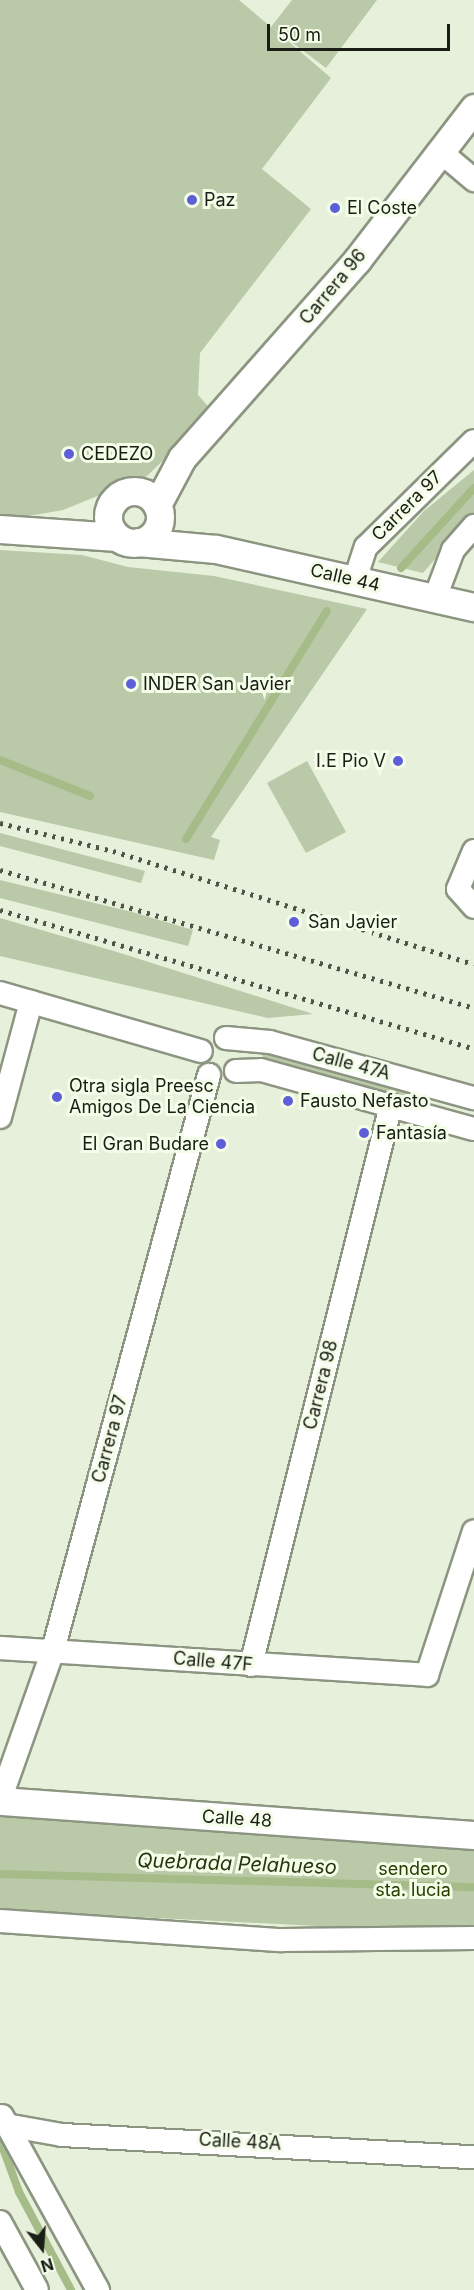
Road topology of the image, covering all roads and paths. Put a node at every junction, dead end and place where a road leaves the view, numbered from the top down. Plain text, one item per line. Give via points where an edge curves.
1 (474, 108) edge
2 (442, 153) junction
3 (474, 180) edge
4 (474, 441) edge
5 (182, 458) junction
6 (121, 497) junction
7 (158, 511) junction
8 (474, 526) edge
9 (0, 529) edge
10 (45, 529) junction
11 (128, 539) junction
12 (216, 549) junction
13 (355, 580) junction
14 (435, 598) junction
15 (474, 607) edge
16 (474, 851) edge
17 (474, 907) edge
18 (0, 993) edge
19 (31, 1002) junction
20 (226, 1038) junction
21 (201, 1052) junction
22 (236, 1071) junction
23 (209, 1074) junction
24 (474, 1098) edge
25 (391, 1105) junction
26 (0, 1117) edge
27 (474, 1129) edge
28 (474, 1531) edge
29 (0, 1648) edge
30 (53, 1650) junction
31 (251, 1665) junction
32 (0, 1801) edge
33 (474, 1834) edge
34 (0, 1922) edge
35 (474, 1938) edge
36 (2, 2123) edge
37 (474, 2157) edge
38 (0, 2222) edge
39 (37, 2290) edge
40 (98, 2290) edge

1 - 2 street, Carrera 96
2 - 3 street
2 - 5 street, Carrera 96
4 - 13 street, Carrera 97 via 366,547
5 - 6 street, Carrera 96
5 - 7 street, Carrera 96
6 - 7 street via 146,494
6 - 10 street, Calle 44
6 - 11 street via 108,518
7 - 11 street via 151,535
7 - 12 street, Calle 44
8 - 14 street via 453,550
9 - 10 street, Calle 44
10 - 11 street, Calle 44
11 - 12 street, Calle 44
12 - 13 street, Calle 44
13 - 14 street, Calle 44
14 - 15 street, Calle 44
16 - 17 street via 459,879 461,897
18 - 19 street
19 - 21 street
19 - 26 street
20 - 21 street via 211,1040
20 - 22 street via 238,1048
20 - 24 street, Calle 47A via 270,1041
21 - 23 street
22 - 23 street via 223,1078
22 - 25 street, Calle 47A via 261,1070
23 - 30 street, Carrera 97
25 - 27 street, Calle 47A
25 - 31 street, Carrera 98
28 - 31 street, Calle 47F via 427,1675
29 - 30 street, Calle 47F
30 - 31 street, Calle 47F
30 - 32 street, Carrera 97
32 - 33 street, Calle 48
34 - 35 street via 281,1940
36 - 37 street, Calle 48A via 62,2135
36 - 40 street
38 - 39 street

